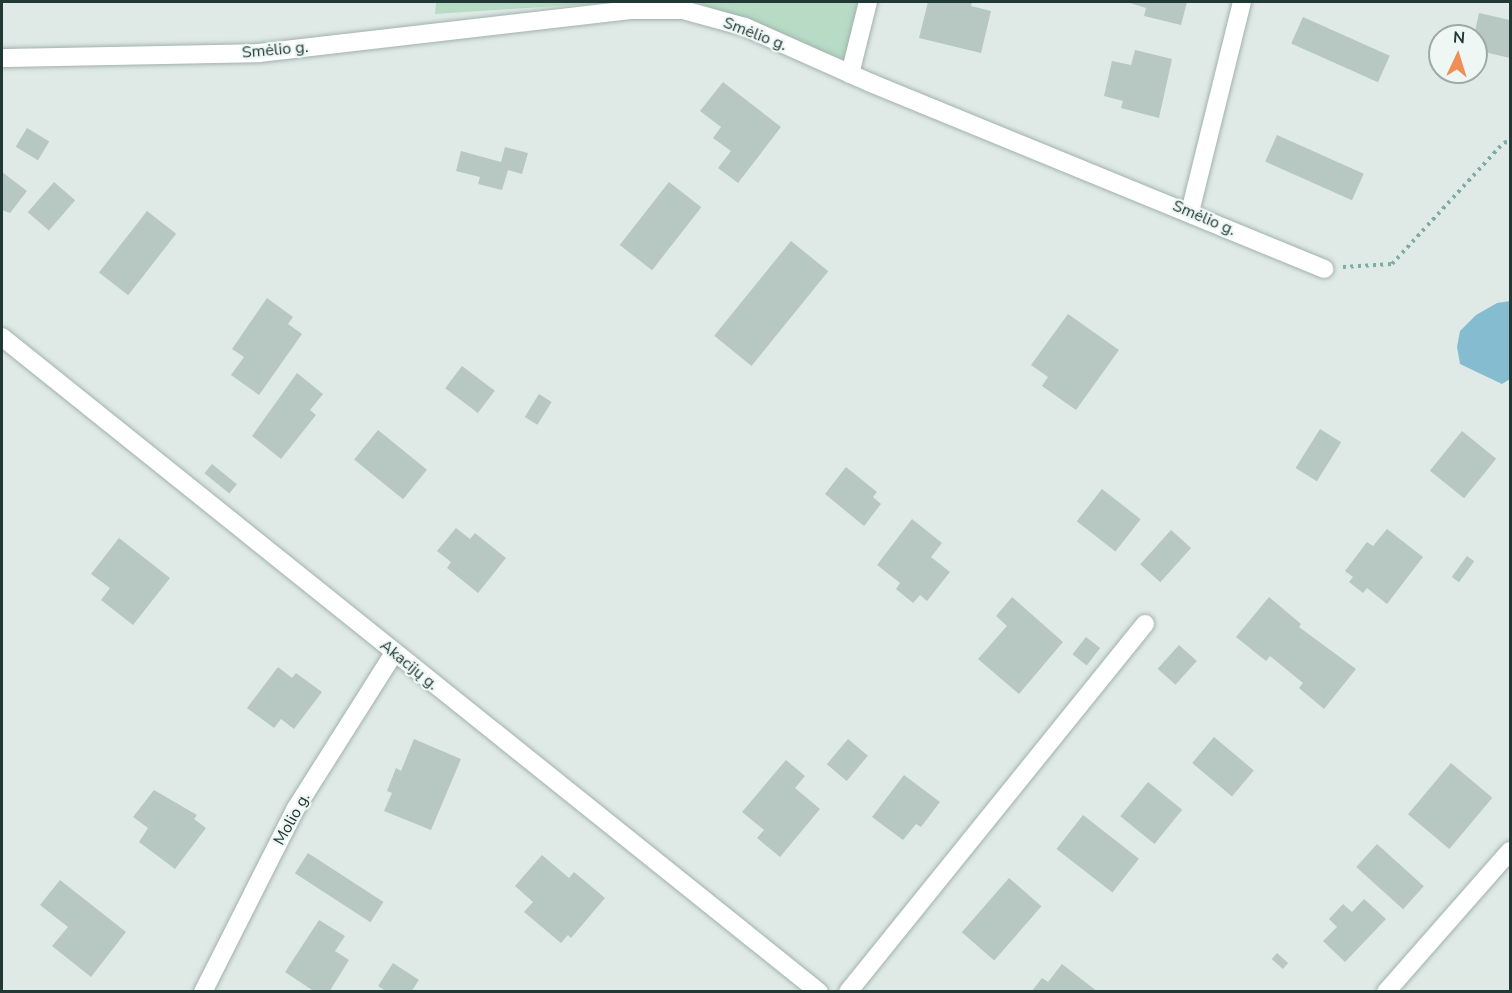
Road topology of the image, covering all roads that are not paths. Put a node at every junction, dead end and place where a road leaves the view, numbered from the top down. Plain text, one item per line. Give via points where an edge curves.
1 (868, 2) edge
2 (1242, 2) edge
3 (2, 58) edge
4 (850, 74) junction
5 (1190, 212) junction
6 (1324, 268) road end
7 (2, 337) edge
8 (1145, 624) dead end
9 (394, 653) junction
10 (1510, 851) edge
11 (203, 992) edge
12 (819, 992) edge
13 (848, 992) edge
14 (1386, 992) edge

1 - 4 street
2 - 5 street
3 - 4 street, Smėlio g. via 259,53 633,9 683,10 746,27
4 - 5 street, Smėlio g.
5 - 6 street, Smėlio g.
7 - 9 street, Akacijų g.
8 - 13 street
9 - 11 street, Molio g. via 296,808
9 - 12 street, Akacijų g.
10 - 14 street

